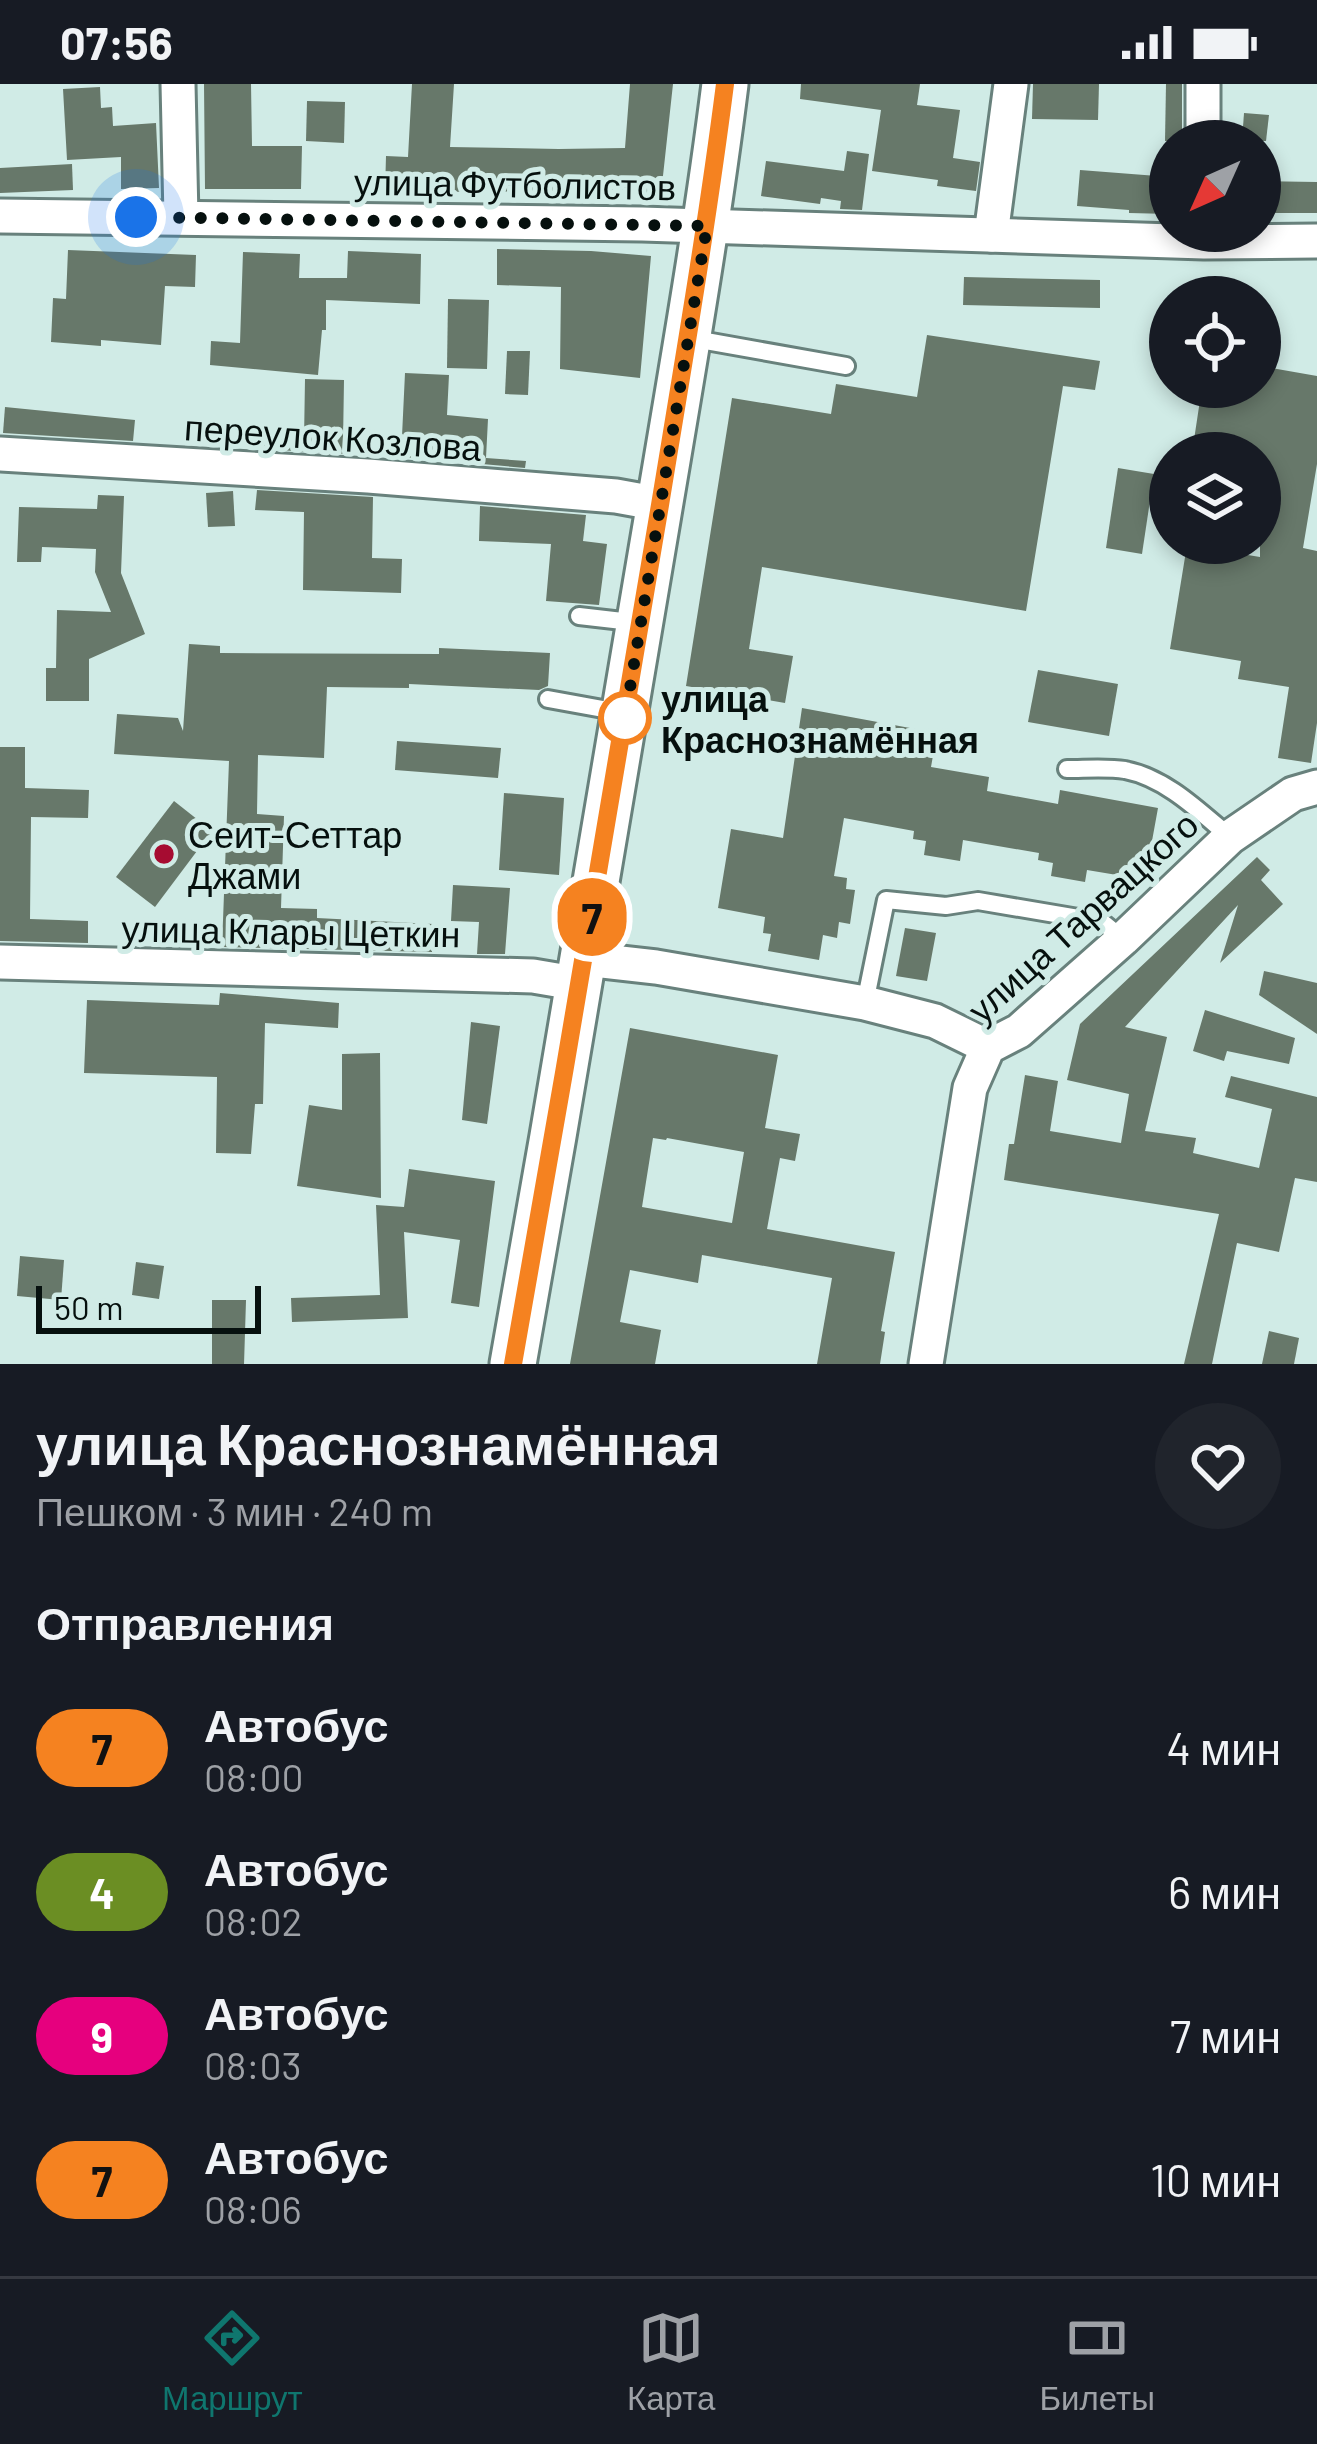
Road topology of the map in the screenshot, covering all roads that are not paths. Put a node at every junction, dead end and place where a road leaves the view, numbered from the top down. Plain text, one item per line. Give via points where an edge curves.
1 (178, 84) edge
2 (725, 84) edge
3 (1011, 84) edge
4 (1203, 84) edge
5 (1203, 120) edge
6 (0, 216) edge
7 (181, 217) junction
8 (707, 226) junction
9 (991, 236) junction
10 (1149, 237) edge
11 (1281, 240) edge
12 (1317, 242) edge
13 (688, 338) junction
14 (846, 365) dead end
15 (0, 454) edge
16 (660, 504) junction
17 (579, 616) dead end
18 (641, 623) junction
19 (548, 699) dead end
20 (626, 713) junction
21 (1067, 769) dead end
22 (1317, 787) edge
23 (1230, 837) junction
24 (1124, 938) junction
25 (0, 962) edge
26 (582, 971) junction
27 (865, 1003) junction
28 (988, 1047) junction
29 (513, 1364) edge
30 (926, 1364) edge

1 - 7 street
2 - 8 main road
3 - 9 street
4 - 5 street
6 - 7 street, улица Футболистов
7 - 8 street, улица Футболистов
8 - 9 street, улица Футболистов
8 - 13 main road
9 - 10 street, улица Футболистов
11 - 12 street, улица Футболистов
13 - 14 lane
13 - 16 main road
15 - 16 street, переулок Козлова
16 - 18 main road
17 - 18 lane
18 - 20 main road
19 - 20 lane
20 - 26 main road
21 - 23 lane via 1125,770 1158,782
22 - 23 street, улица Тарвацкого
23 - 24 street, улица Тарвацкого
24 - 27 lane via 1102,922 999,905 886,900
24 - 28 street, улица Тарвацкого via 1019,1031
25 - 26 street, улица Клары Цеткин
26 - 27 street, улица Клары Цеткин via 656,967
26 - 29 main road
27 - 28 street, улица Клары Цеткин via 935,1021
28 - 30 street, улица Тарвацкого via 970,1088

